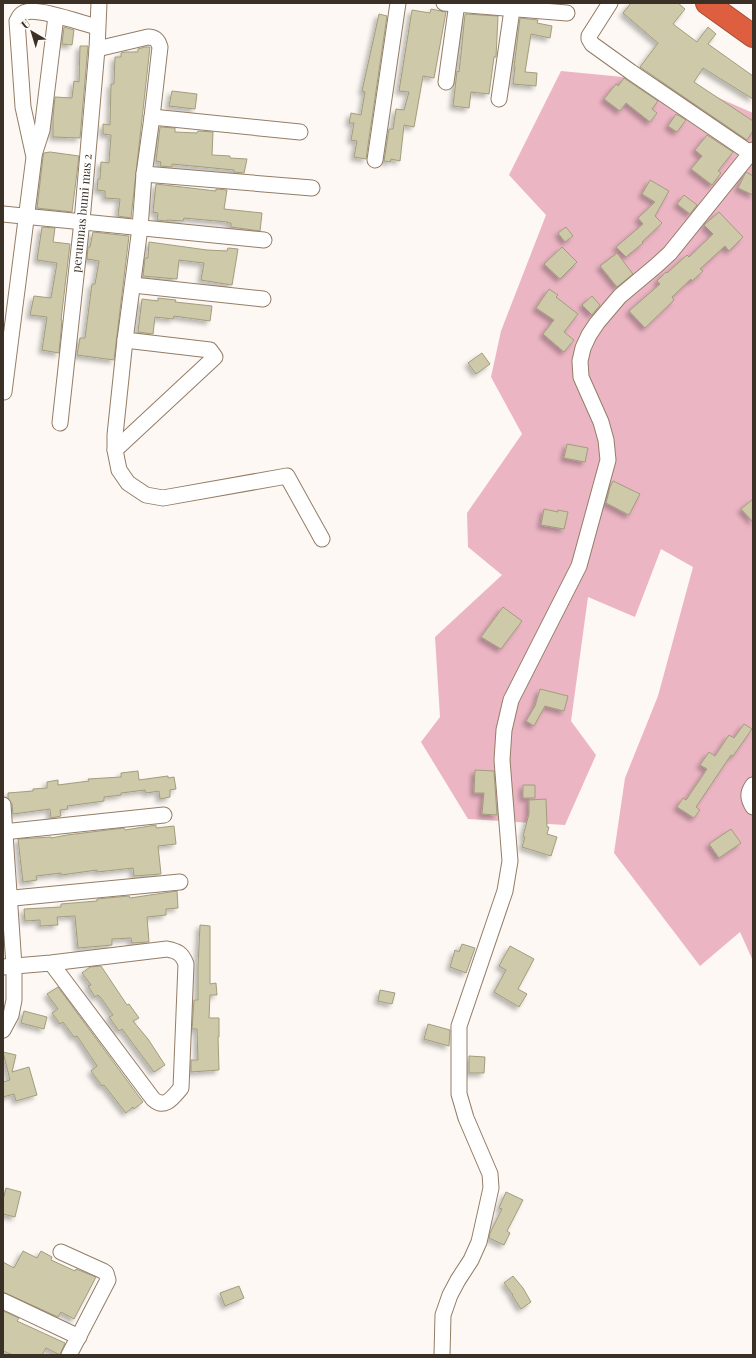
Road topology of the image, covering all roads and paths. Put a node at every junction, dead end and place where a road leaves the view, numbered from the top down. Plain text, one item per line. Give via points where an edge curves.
1 (99, 3) edge
2 (398, 3) edge
3 (453, 3) edge
4 (610, 3) edge
5 (708, 3) edge
6 (513, 6) edge
7 (567, 13) dead end
8 (56, 16) junction
9 (98, 27) junction
10 (753, 36) edge
11 (97, 48) junction
12 (446, 82) dead end
13 (499, 99) dead end
14 (152, 117) junction
15 (300, 132) dead end
16 (752, 153) edge
17 (34, 157) junction
18 (375, 160) dead end
19 (144, 174) junction
20 (312, 188) dead end
21 (3, 214) edge
22 (26, 216) junction
23 (82, 221) junction
24 (140, 228) junction
25 (264, 240) dead end
26 (132, 285) junction
27 (263, 300) dead end
28 (126, 340) junction
29 (4, 392) dead end
30 (60, 423) dead end
31 (116, 450) junction
32 (322, 539) dead end
33 (753, 784) edge
34 (3, 805) edge
35 (753, 807) edge
36 (164, 815) dead end
37 (4, 831) edge
38 (180, 882) dead end
39 (6, 898) edge
40 (52, 963) junction
41 (9, 967) edge
42 (3, 1030) edge
43 (61, 1252) dead end
44 (3, 1301) edge
45 (79, 1337) junction
46 (69, 1355) edge
47 (442, 1355) edge

1 - 9 street, perumnas bumi mas 2
2 - 18 street
3 - 6 street
3 - 12 street
4 - 16 street via 589,36 592,44
5 - 10 highway
6 - 7 street
6 - 13 street
8 - 9 street
8 - 17 street via 42,130
8 - 17 street via 26,12 17,21 23,107
9 - 11 street, perumnas bumi mas 2
11 - 14 street via 148,37 156,39 160,47
11 - 23 street, perumnas bumi mas 2
14 - 15 street
14 - 19 street
16 - 47 street via 670,253 620,296 597,323 583,348 580,361 581,377 601,422 608,460 579,566 512,700 504,730 502,760 510,861 505,891 459,1026 459,1094 466,1118 490,1174 491,1188 479,1242 453,1290 443,1315
17 - 22 street
19 - 20 street
19 - 24 street
21 - 22 street
22 - 23 street
22 - 29 street
23 - 24 street
23 - 30 street, perumnas bumi mas 2
24 - 25 street
24 - 26 street
26 - 27 street
26 - 28 street
28 - 31 street
28 - 31 street via 210,350 215,357
31 - 32 street via 119,470 128,483 146,495 163,498 287,476
33 - 35 street via 748,798
34 - 37 street
36 - 37 street
37 - 39 street
38 - 39 street
39 - 41 street
40 - 40 street via 153,1100 160,1104 169,1101 181,1088 186,964 180,953 167,949
40 - 41 street
41 - 42 street via 14,1007
43 - 45 street via 103,1271 108,1277
44 - 45 street
45 - 46 street

